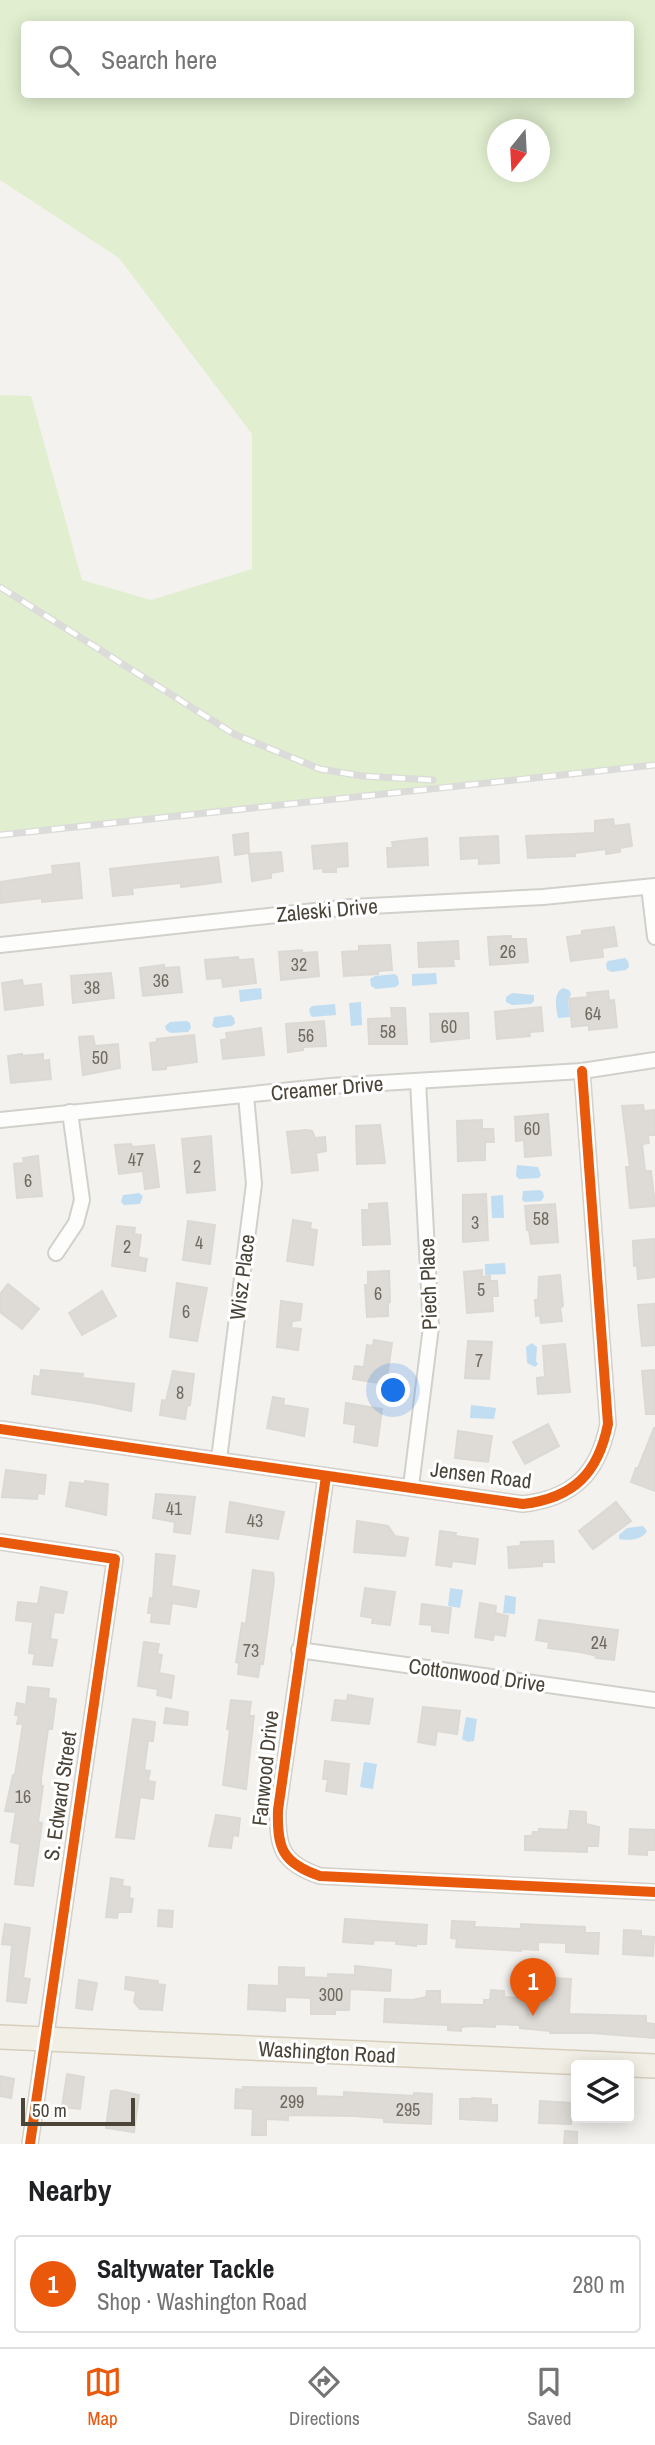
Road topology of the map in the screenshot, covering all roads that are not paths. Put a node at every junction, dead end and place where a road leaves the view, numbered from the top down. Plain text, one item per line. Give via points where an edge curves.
1 (652, 887) edge
2 (655, 937) edge
3 (0, 945) edge
4 (655, 1060) edge
5 (582, 1071) junction
6 (418, 1081) junction
7 (246, 1094) junction
8 (70, 1112) junction
9 (0, 1120) edge
10 (56, 1253) dead end
11 (0, 1429) edge
12 (219, 1460) junction
13 (326, 1476) junction
14 (411, 1486) junction
15 (0, 1542) edge
16 (299, 1650) junction
17 (655, 1700) edge
18 (655, 1892) edge
19 (0, 2037) edge
20 (44, 2039) junction
21 (655, 2066) edge
22 (30, 2144) edge

1 - 2 street
1 - 3 street, Zaleski Drive via 351,907
4 - 5 street, Creamer Drive
5 - 6 street, Creamer Drive
5 - 14 street, Jensen Road via 608,1399 603,1450 585,1476 561,1495 544,1501 523,1504
6 - 7 street, Creamer Drive
6 - 14 street, Piech Place via 431,1327
7 - 8 street, Creamer Drive
7 - 12 street, Wisz Place via 254,1184
8 - 9 street, Creamer Drive
8 - 10 street via 82,1200 76,1223
11 - 12 street, Jensen Road
12 - 13 street, Jensen Road
13 - 14 street, Jensen Road
13 - 16 street, Fanwood Drive
15 - 20 street, S. Edward Street via 115,1559
16 - 17 street, Cottonwood Drive
16 - 18 street, Fanwood Drive via 277,1837 284,1854 301,1870 320,1876
19 - 20 main road, Washington Road
20 - 21 main road, Washington Road
20 - 22 street, S. Edward Street

